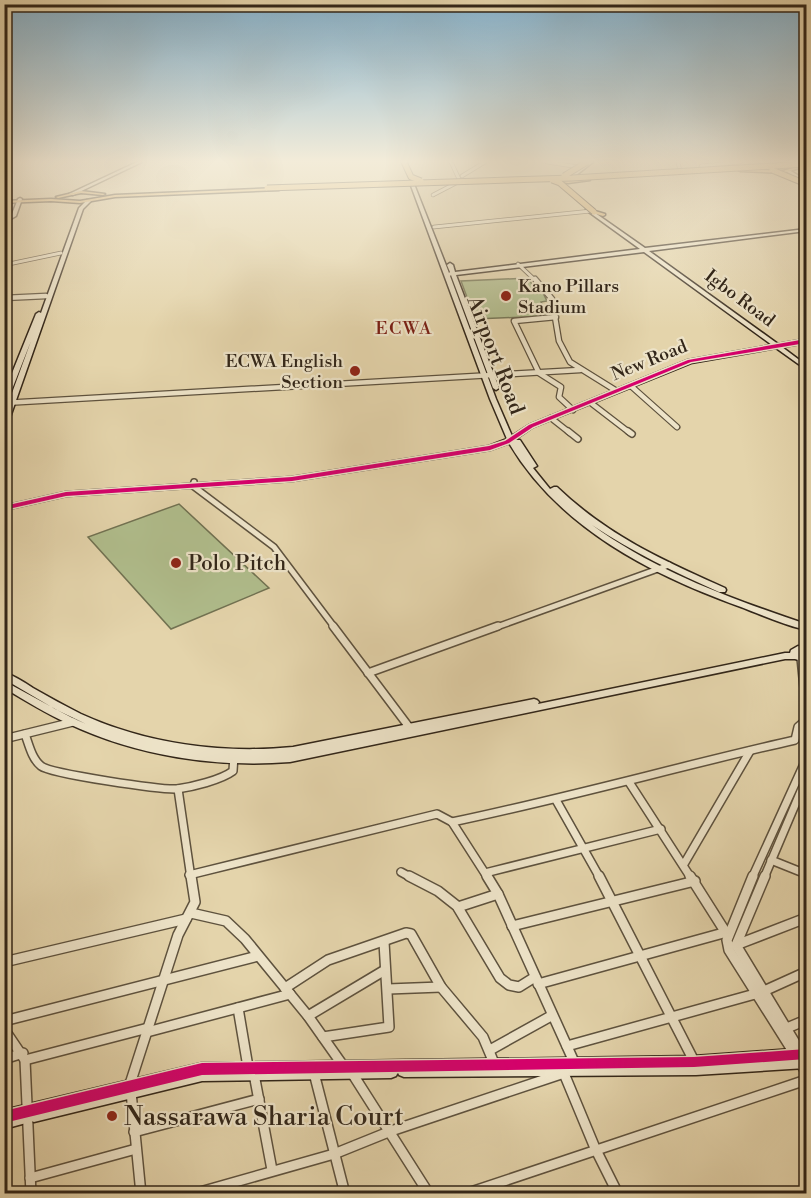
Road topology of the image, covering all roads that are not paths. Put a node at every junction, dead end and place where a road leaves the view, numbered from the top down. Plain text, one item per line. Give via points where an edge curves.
1 (75, 218) edge
2 (76, 218) edge
3 (428, 218) edge
4 (430, 218) edge
5 (532, 218) edge
6 (603, 218) edge
7 (74, 221) junction
8 (434, 227) junction
9 (807, 231) edge
10 (648, 251) junction
11 (62, 253) junction
12 (4, 265) edge
13 (519, 265) junction
14 (451, 276) junction
15 (48, 295) junction
16 (4, 298) edge
17 (556, 317) junction
18 (807, 339) edge
19 (776, 344) junction
20 (807, 367) edge
21 (580, 370) junction
22 (664, 370) junction
23 (539, 373) junction
24 (488, 375) junction
25 (631, 386) junction
26 (612, 392) junction
27 (13, 402) junction
28 (4, 403) edge
29 (591, 403) junction
30 (571, 409) junction
31 (551, 418) junction
32 (4, 426) edge
33 (677, 427) dead end
34 (632, 434) dead end
35 (513, 436) junction
36 (578, 439) dead end
37 (194, 484) junction
38 (4, 507) edge
39 (590, 523) junction
40 (669, 566) junction
41 (661, 569) junction
42 (806, 623) edge
43 (802, 652) edge
44 (368, 673) junction
45 (4, 675) edge
46 (4, 684) edge
47 (807, 708) edge
48 (807, 720) edge
49 (73, 722) junction
50 (409, 727) junction
51 (25, 734) junction
52 (4, 739) edge
53 (750, 751) junction
54 (807, 753) edge
55 (234, 758) junction
56 (807, 779) edge
57 (629, 782) junction
58 (178, 789) junction
59 (556, 800) junction
60 (452, 822) junction
61 (661, 829) junction
62 (584, 849) junction
63 (771, 860) junction
64 (684, 864) junction
65 (401, 872) dead end
66 (485, 873) junction
67 (807, 874) edge
68 (189, 875) junction
69 (695, 881) junction
70 (498, 894) junction
71 (614, 902) junction
72 (458, 907) junction
73 (188, 916) junction
74 (807, 918) edge
75 (512, 926) junction
76 (728, 934) junction
77 (384, 942) junction
78 (736, 945) junction
79 (258, 956) junction
80 (640, 956) junction
81 (4, 962) edge
82 (385, 970) junction
83 (807, 972) edge
84 (162, 980) junction
85 (537, 980) junction
86 (441, 987) junction
87 (388, 988) junction
88 (288, 991) junction
89 (760, 993) junction
90 (238, 1008) junction
91 (308, 1016) junction
92 (551, 1016) junction
93 (672, 1018) junction
94 (807, 1020) edge
95 (4, 1021) edge
96 (787, 1028) junction
97 (4, 1029) edge
98 (148, 1030) junction
99 (323, 1037) junction
100 (567, 1046) junction
101 (490, 1050) junction
102 (24, 1057) junction
103 (4, 1059) edge
104 (803, 1060) edge
105 (694, 1062) junction
106 (494, 1064) junction
107 (566, 1068) junction
108 (251, 1070) junction
109 (348, 1070) junction
110 (314, 1073) junction
111 (807, 1080) edge
112 (130, 1088) junction
113 (259, 1099) junction
114 (28, 1113) junction
115 (4, 1117) edge
116 (4, 1123) edge
117 (391, 1131) junction
118 (134, 1132) junction
119 (595, 1148) junction
120 (136, 1149) junction
121 (334, 1154) junction
122 (272, 1170) junction
123 (30, 1178) junction
124 (31, 1194) edge
125 (141, 1194) edge
126 (193, 1194) edge
127 (345, 1194) edge
128 (429, 1194) edge
129 (465, 1194) edge
130 (618, 1194) edge

1 - 7 main road
2 - 7 main road
3 - 14 main road, Airport Road
4 - 8 main road, Airport Road
5 - 8 street
6 - 10 main road, Igbo Road
7 - 11 main road
7 - 15 main road
8 - 14 main road, Airport Road
9 - 10 main road
10 - 13 main road
10 - 19 main road, Igbo Road
11 - 12 street
11 - 15 main road
13 - 14 main road
13 - 17 street via 549,295
14 - 24 main road, Airport Road
15 - 16 street
15 - 27 main road
15 - 28 main road
17 - 21 street via 561,345 570,362
17 - 23 street via 514,321
18 - 19 main road, New Road
19 - 20 main road, Igbo Road
19 - 22 main road, New Road via 697,358
21 - 23 street
21 - 26 street
22 - 25 main road, New Road
22 - 26 main road, New Road
23 - 24 street
23 - 30 street via 561,387 559,397
24 - 27 street
24 - 35 main road, Airport Road
25 - 26 main road, New Road
25 - 33 street
26 - 29 main road, New Road
26 - 30 main road, New Road
27 - 28 street
27 - 32 main road
29 - 30 main road, New Road
29 - 34 street
30 - 31 main road, New Road
30 - 35 main road, New Road via 526,424
31 - 35 main road, New Road
31 - 36 street
35 - 37 main road via 490,448 366,469 292,479
35 - 39 main road, Airport Road via 520,455 546,488
37 - 38 main road via 51,494
37 - 44 street via 274,547
39 - 40 main road, Airport Road
39 - 41 main road, Airport Road
40 - 41 street
40 - 42 main road, Airport Road
41 - 42 main road, Airport Road via 707,590
41 - 44 street
43 - 47 street
43 - 50 main road
43 - 55 main road via 290,758
44 - 50 street
45 - 55 main road via 93,723
46 - 49 main road
48 - 53 street via 798,727 795,740
49 - 51 street
49 - 55 main road via 123,739 193,755
50 - 55 main road
51 - 52 street
51 - 58 street via 36,760 51,771
53 - 57 street
53 - 64 street
54 - 76 street
55 - 58 street via 231,775
56 - 63 street
57 - 59 street
57 - 61 street
58 - 68 street
59 - 60 street
59 - 62 street
60 - 66 street
60 - 68 street via 437,814
61 - 62 street
61 - 64 street
62 - 66 street
62 - 71 street
63 - 67 street
63 - 78 street
64 - 69 street
65 - 72 street
66 - 70 street
68 - 73 street via 195,895
69 - 71 street
69 - 76 street
70 - 72 street
70 - 75 street
71 - 75 street
71 - 80 street
72 - 85 street via 490,965 508,984 519,987
73 - 79 street via 226,921
73 - 81 street
73 - 84 street
74 - 78 street
75 - 85 street
76 - 80 street
76 - 89 street via 729,950
77 - 82 street
77 - 86 street via 411,934
77 - 88 street via 328,960
78 - 89 street
79 - 84 street
79 - 88 street
80 - 85 street
80 - 93 street
82 - 87 street
82 - 91 street
83 - 89 street
84 - 95 street
84 - 98 street
85 - 92 street
86 - 87 street
86 - 101 street
87 - 99 street via 389,1028
88 - 90 street
88 - 91 street
89 - 93 street
89 - 96 street
89 - 104 street
90 - 98 street
90 - 108 street
91 - 99 street
92 - 100 street
92 - 101 street
93 - 100 street
93 - 105 street
94 - 96 street
96 - 104 street
97 - 102 street
98 - 102 street
98 - 112 street
99 - 109 street
100 - 107 street
101 - 106 street
102 - 103 street
102 - 114 street
104 - 105 main road
104 - 107 main road
105 - 107 main road
106 - 107 main road
106 - 109 main road
107 - 109 main road
107 - 117 street
107 - 119 street
108 - 109 main road
108 - 110 main road
108 - 112 main road
108 - 113 street
109 - 110 main road
109 - 117 street
110 - 121 street
111 - 119 street
112 - 114 main road
112 - 118 street
113 - 118 street
113 - 122 street
114 - 115 main road
114 - 116 main road
114 - 123 street
117 - 121 street
117 - 128 street
118 - 120 street
119 - 129 street
119 - 130 street
120 - 123 street
120 - 125 street
121 - 122 street
121 - 127 street
122 - 126 street
123 - 124 street

